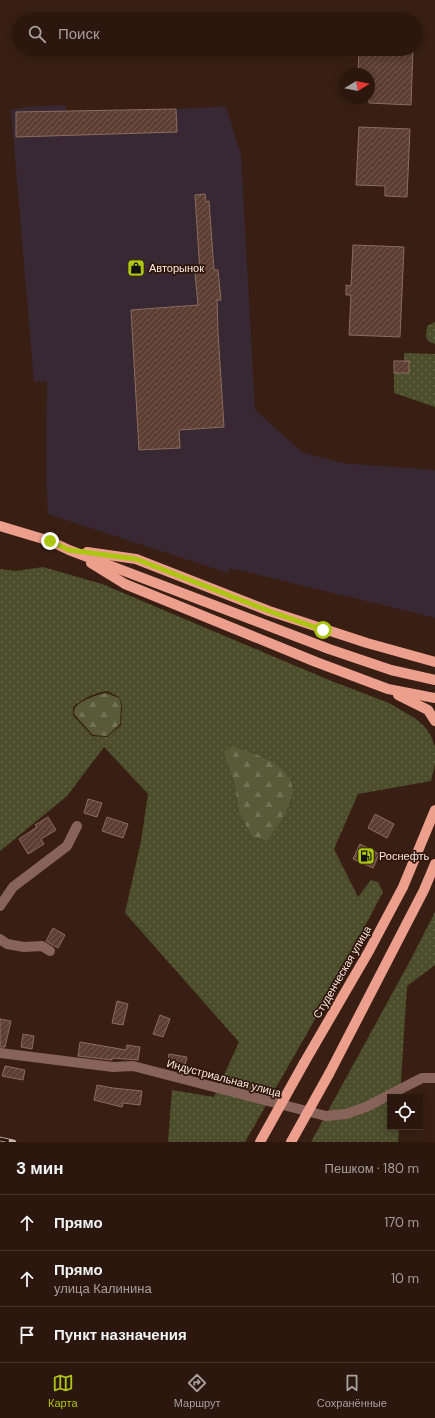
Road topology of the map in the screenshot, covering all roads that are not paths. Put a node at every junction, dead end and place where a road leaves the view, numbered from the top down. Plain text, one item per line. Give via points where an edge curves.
1 (0, 526) edge
2 (69, 550) junction
3 (367, 643) junction
4 (435, 654) edge
5 (435, 662) edge
6 (435, 680) edge
7 (388, 689) junction
8 (435, 698) edge
9 (435, 722) edge
10 (435, 810) edge
11 (77, 826) dead end
12 (435, 864) edge
13 (0, 906) edge
14 (0, 939) edge
15 (50, 951) dead end
16 (0, 1053) edge
17 (435, 1078) edge
18 (260, 1142) edge
19 (291, 1142) edge

1 - 2 main road via 50,541
2 - 3 main road via 136,559 269,611
2 - 6 main road via 329,649 391,670
2 - 7 main road via 125,584
3 - 4 main road
3 - 5 main road
7 - 8 main road
7 - 9 main road via 428,710
10 - 18 main road, Студенческая улица, bridge via 403,887
11 - 13 street via 67,846 13,887
12 - 19 main road, bridge via 329,1074
14 - 15 street via 7,944 24,947 42,946
16 - 17 street, Индустриальная улица via 112,1067 133,1066 326,1116 346,1114 366,1107 422,1078

